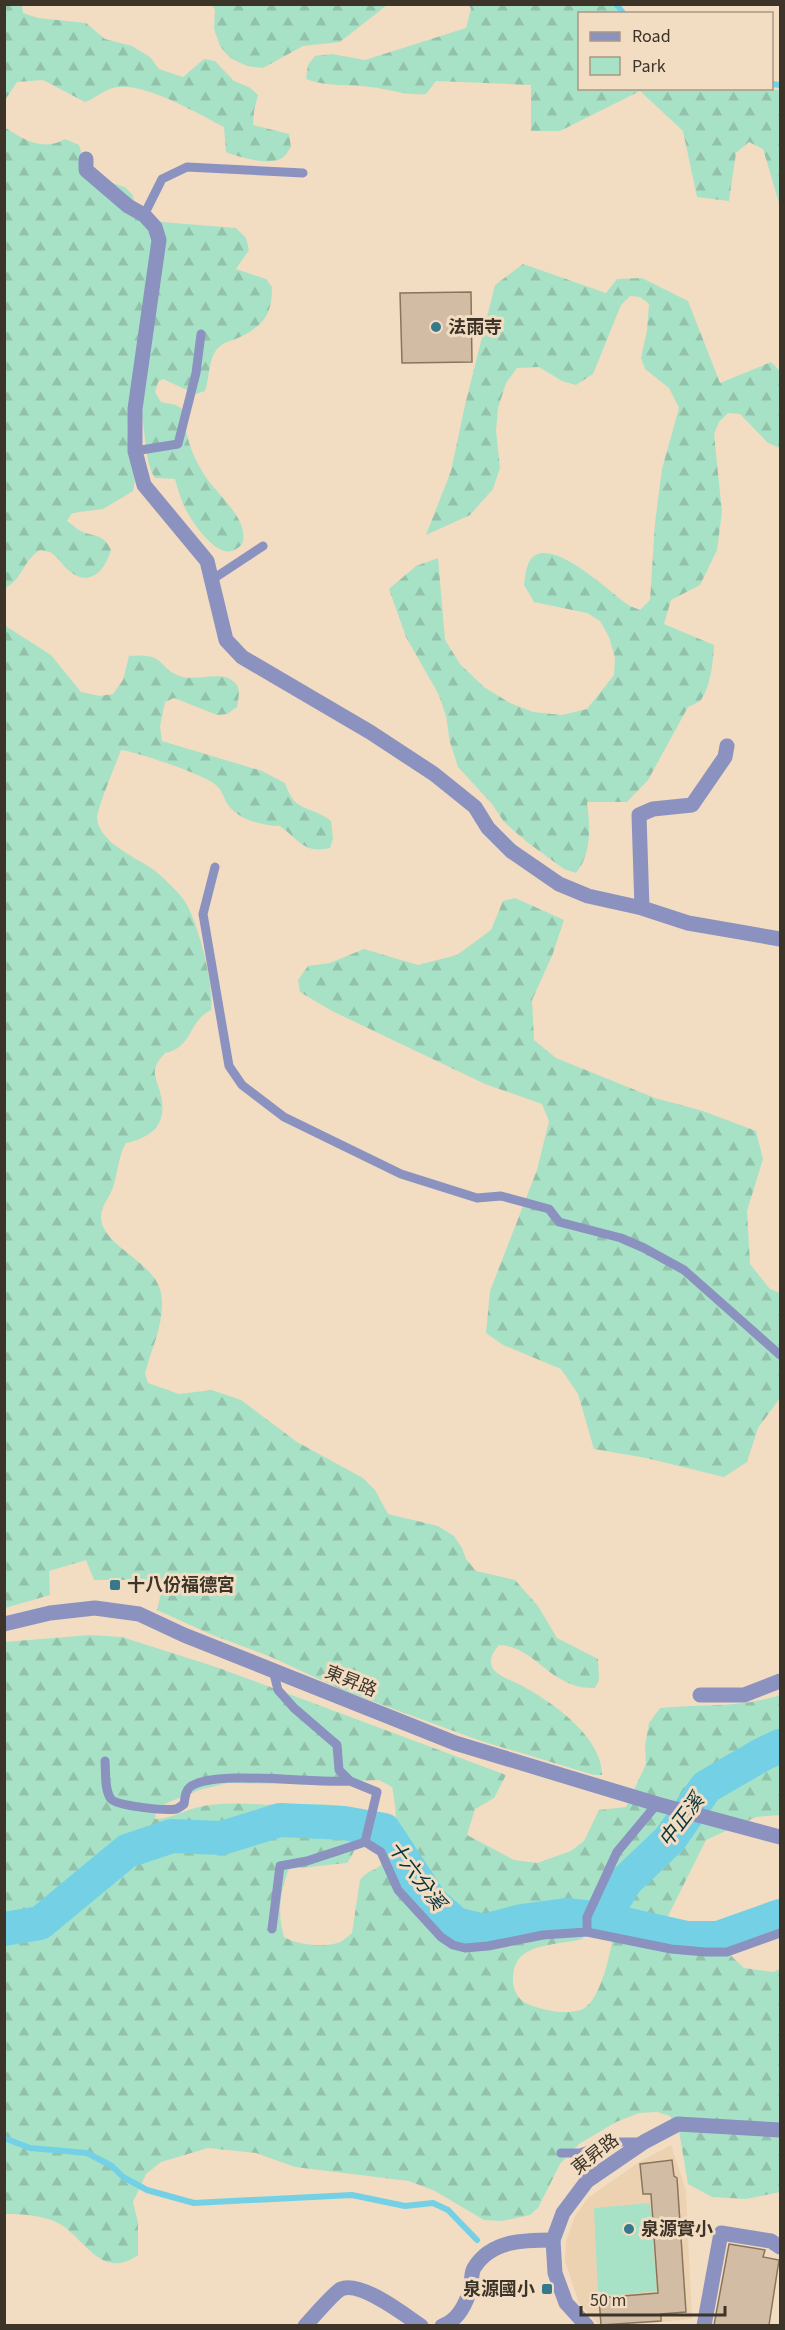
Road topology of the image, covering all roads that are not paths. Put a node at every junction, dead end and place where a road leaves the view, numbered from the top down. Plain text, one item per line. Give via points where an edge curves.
1 (86, 159) dead end
2 (303, 173) dead end
3 (144, 215) junction
4 (201, 334) dead end
5 (135, 451) junction
6 (263, 546) dead end
7 (213, 579) junction
8 (727, 746) dead end
9 (215, 867) dead end
10 (642, 908) junction
11 (780, 939) edge
12 (780, 1355) edge
13 (4, 1624) edge
14 (273, 1670) junction
15 (780, 1681) edge
16 (700, 1695) dead end
17 (105, 1761) dead end
18 (350, 1781) junction
19 (657, 1804) junction
20 (780, 1837) edge
21 (365, 1842) junction
22 (272, 1929) dead end
23 (587, 1932) junction
24 (780, 1933) edge
25 (780, 2130) edge
26 (644, 2142) junction
27 (561, 2153) dead end
28 (553, 2240) junction
29 (780, 2247) edge
30 (305, 2325) edge
31 (421, 2325) edge
32 (442, 2325) edge
33 (587, 2325) edge
34 (704, 2325) edge

1 - 3 street via 86,170
2 - 3 lane via 187,167 162,179
3 - 5 street via 155,227 159,240 135,409
4 - 5 lane via 196,373 178,444
5 - 7 street via 144,484 207,561
6 - 7 lane
7 - 10 street via 226,640 243,657 434,774 475,807 488,828 511,851 559,884 588,896
8 - 10 street via 725,757 692,805 653,809 639,815
9 - 12 lane via 203,914 229,1066 242,1085 284,1117 400,1174 477,1198 501,1196 549,1209 559,1222 644,1248 684,1270
10 - 11 street via 688,923
13 - 14 street, 東昇路 via 95,1608 139,1614
14 - 18 lane via 278,1690 337,1745 339,1770
14 - 19 street, 東昇路 via 454,1743
15 - 16 street via 744,1695
17 - 18 lane via 110,1798 127,1805 177,1809 184,1804 191,1786 208,1781 289,1777
18 - 21 lane via 377,1792
19 - 20 street, 東昇路
19 - 23 lane via 617,1852 586,1917
21 - 22 lane via 280,1866
21 - 23 lane via 381,1852 398,1890 453,1945 488,1946 522,1938
23 - 24 lane via 705,1952 727,1952
25 - 26 street, 東昇路 via 678,2124
26 - 27 lane via 612,2142 580,2153
26 - 28 street, 東昇路 via 587,2181 563,2213
28 - 32 street via 512,2242 489,2252 472,2269 465,2305 452,2322
28 - 33 street, 東昇路 via 555,2273 562,2293 566,2303
29 - 34 street via 771,2241 721,2234
30 - 31 street via 341,2289 352,2287 379,2298

